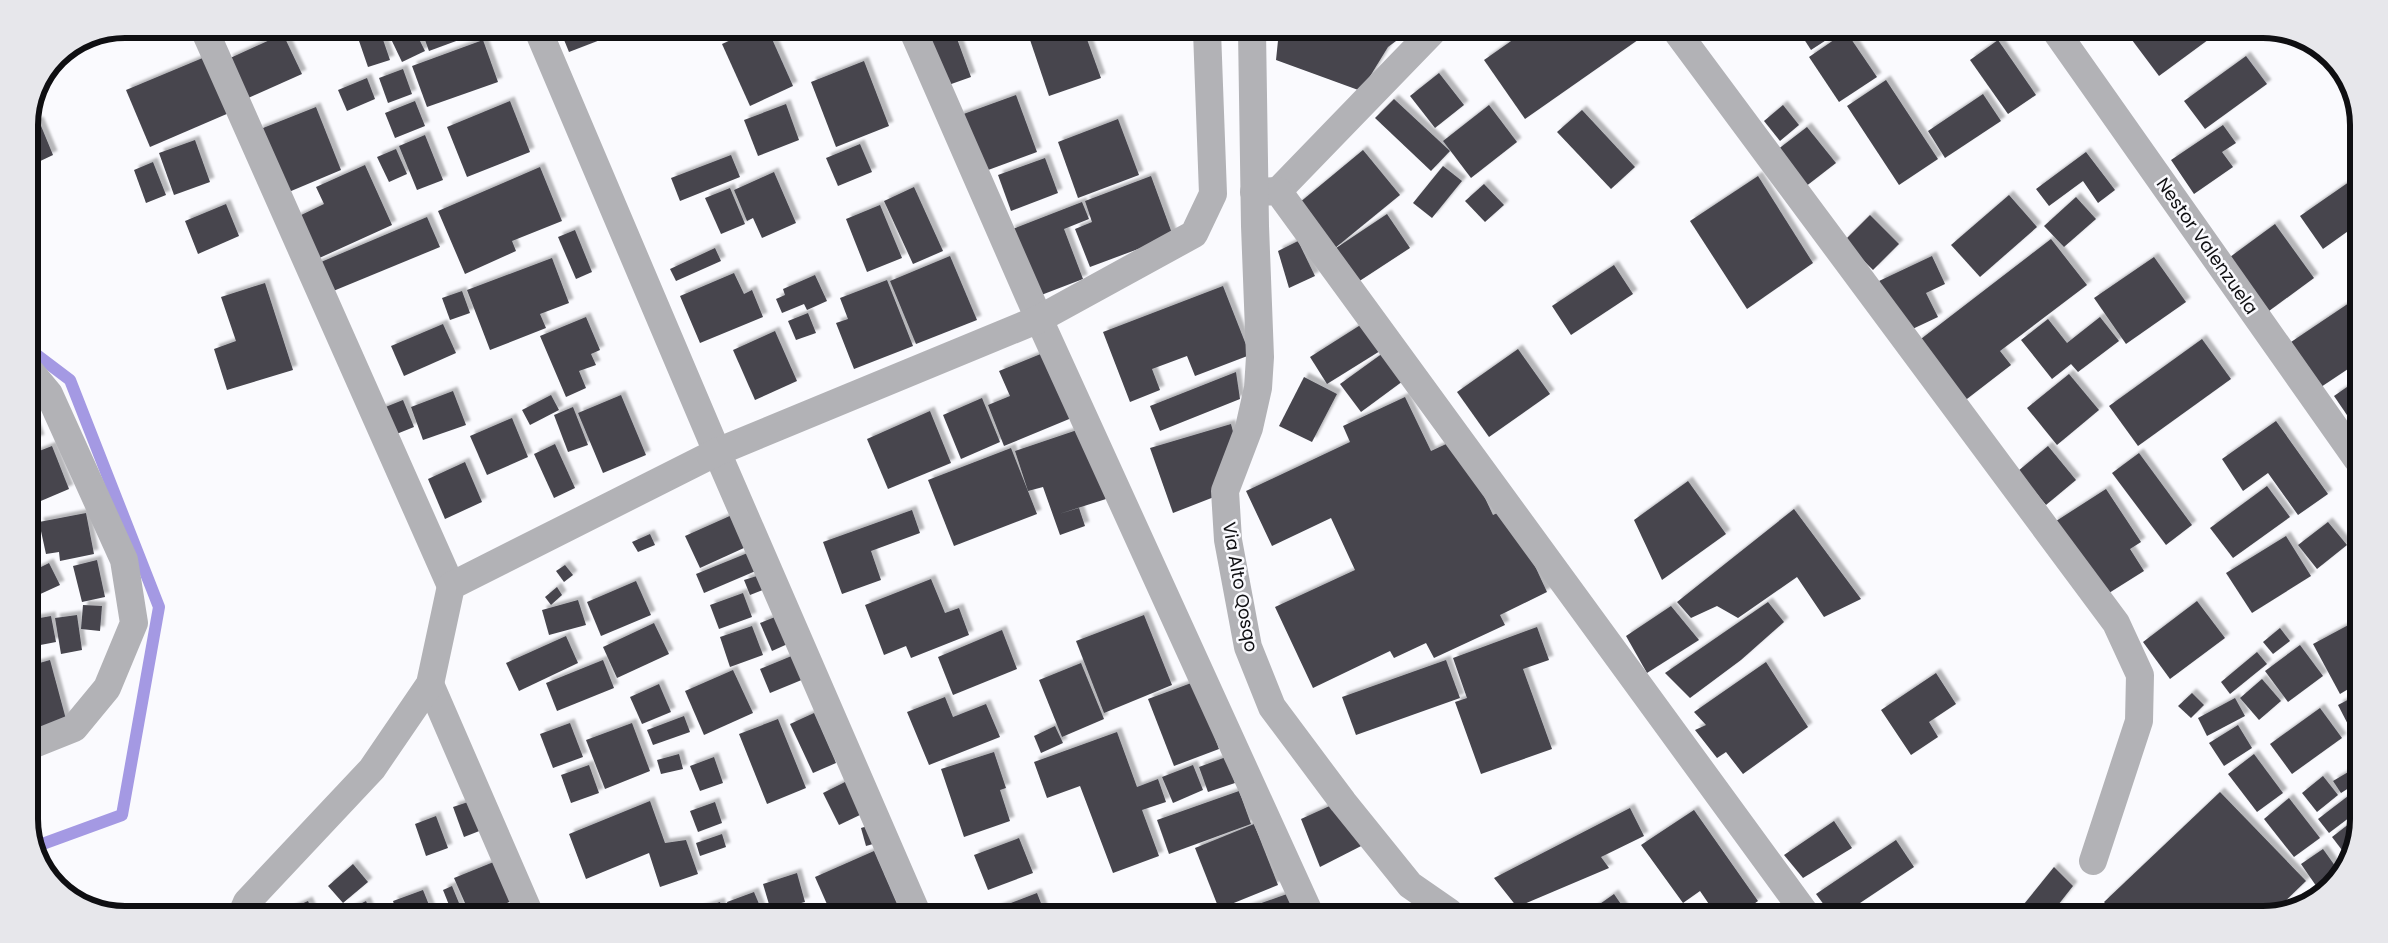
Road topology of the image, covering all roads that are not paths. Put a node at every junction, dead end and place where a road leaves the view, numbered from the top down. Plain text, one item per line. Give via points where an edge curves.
1 (208, 38) edge
2 (541, 38) edge
3 (915, 38) edge
4 (1207, 38) edge
5 (1253, 38) edge
6 (1426, 38) edge
7 (1681, 38) edge
8 (2061, 38) edge
9 (1266, 191) junction
10 (1039, 319) junction
11 (38, 381) edge
12 (2350, 450) edge
13 (717, 452) junction
14 (451, 586) junction
15 (430, 684) junction
16 (38, 742) edge
17 (2094, 861) dead end
18 (246, 906) edge
19 (526, 906) edge
20 (914, 906) edge
21 (1306, 906) edge
22 (1440, 906) edge
23 (1800, 906) edge

1 - 14 street
2 - 13 street
3 - 10 street
4 - 10 street via 1213,194 1194,234
5 - 9 street, Via Alto Qosqo
6 - 9 street
7 - 17 street via 2116,623 2140,675 2139,721
8 - 12 street, Nestor Valenzuela
9 - 22 street, Via Alto Qosqo via 1254,226 1260,357 1258,388 1250,428 1225,491 1228,540 1248,647 1272,707 1410,885
9 - 23 street
10 - 13 street
10 - 21 street
11 - 16 street via 49,394 124,560 134,623 107,688 74,728
13 - 14 street
13 - 20 street
14 - 15 street
15 - 18 street via 372,769
15 - 19 street

